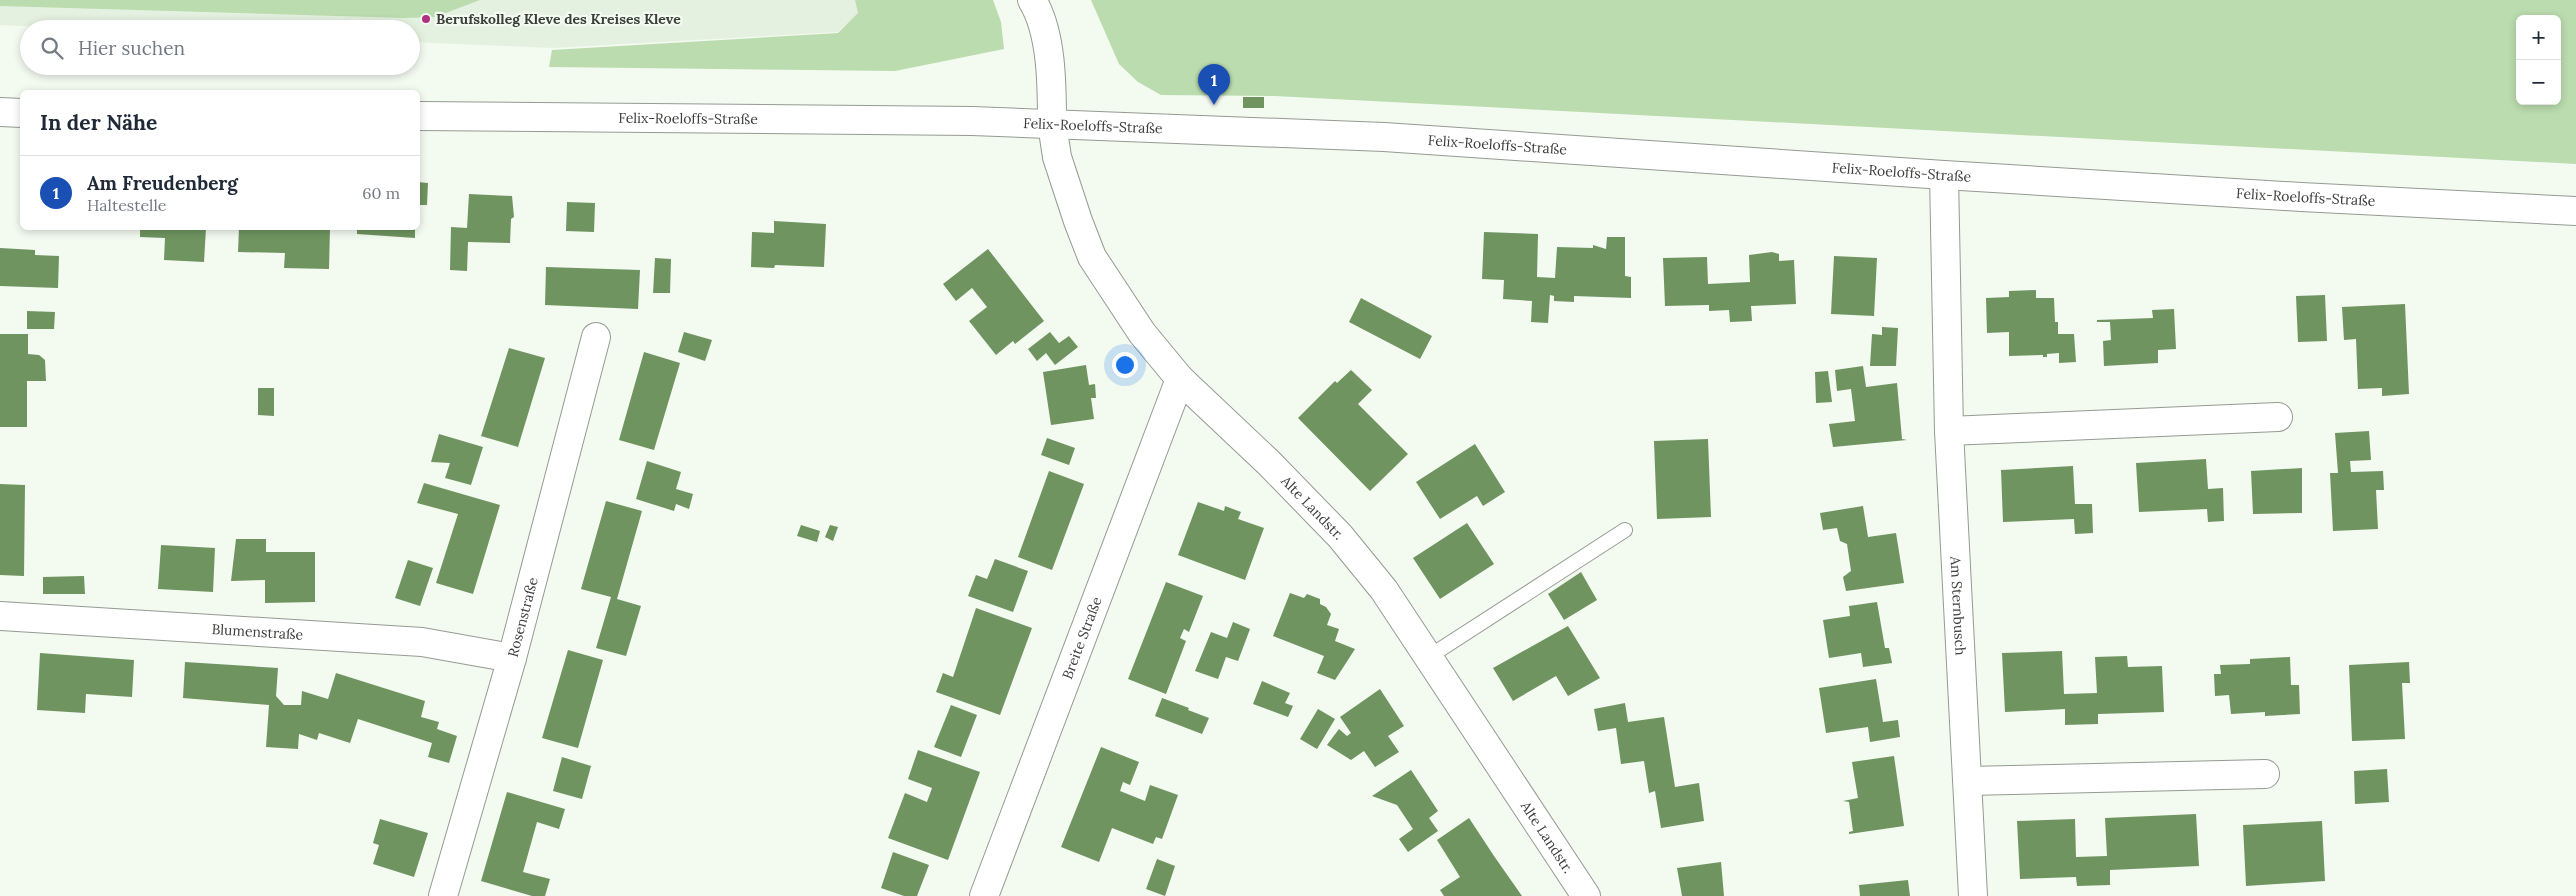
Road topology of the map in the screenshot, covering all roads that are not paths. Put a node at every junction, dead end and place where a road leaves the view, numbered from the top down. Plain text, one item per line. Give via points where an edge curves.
1 (1032, 0) edge
2 (0, 112) edge
3 (20, 113) edge
4 (420, 116) edge
5 (1052, 124) junction
6 (1944, 175) junction
7 (2576, 211) edge
8 (596, 337) dead end
9 (1180, 379) junction
10 (2278, 417) dead end
11 (1949, 431) junction
12 (1626, 530) dead end
13 (0, 616) edge
14 (512, 658) junction
15 (1427, 658) junction
16 (2265, 774) dead end
17 (1968, 781) junction
18 (443, 896) edge
19 (984, 896) edge
20 (1586, 896) edge
21 (1973, 896) edge

1 - 5 street, Alte Landstr. via 1043,24 1050,72
2 - 3 street
4 - 5 street, Felix-Roeloffs-Straße
5 - 6 street, Felix-Roeloffs-Straße via 1384,137
5 - 9 street, Alte Landstr. via 1057,157 1092,257 1142,333
6 - 7 street, Felix-Roeloffs-Straße
6 - 11 street, Am Sternbusch
8 - 14 street, Rosenstraße
9 - 15 street, Alte Landstr. via 1340,536 1384,590
9 - 19 street, Breite Straße
10 - 11 street
11 - 17 street, Am Sternbusch
12 - 15 lane
13 - 14 street, Blumenstraße via 422,642
14 - 18 street, Rosenstraße
15 - 20 street, Alte Landstr.
16 - 17 street
17 - 21 street, Am Sternbusch

